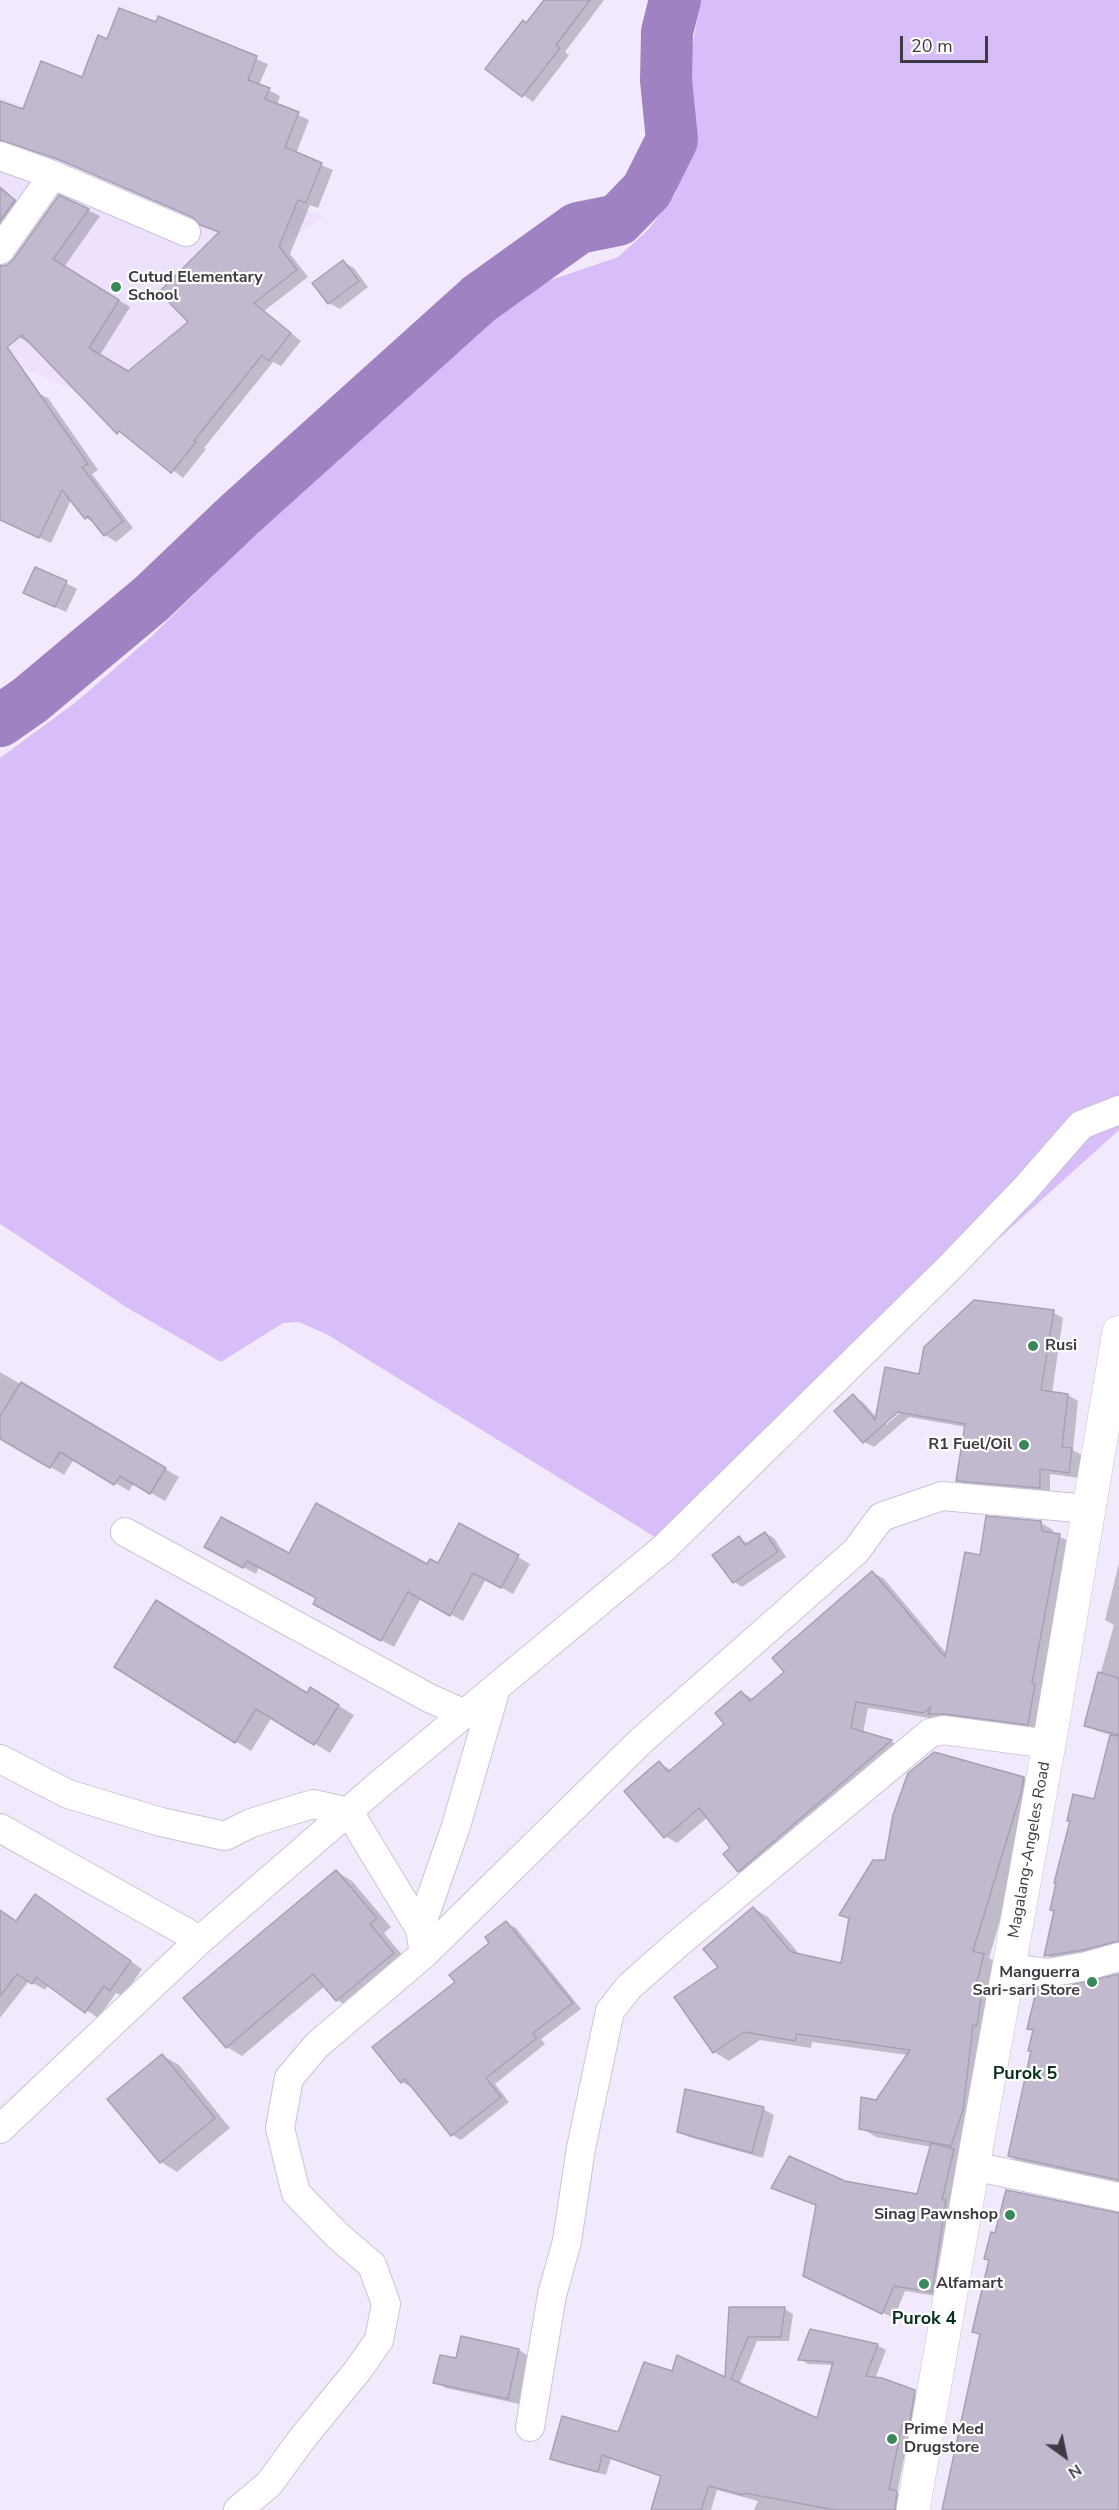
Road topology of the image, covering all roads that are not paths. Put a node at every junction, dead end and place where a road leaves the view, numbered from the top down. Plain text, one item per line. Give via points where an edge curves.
1 (0, 156) edge
2 (53, 176) junction
3 (186, 232) dead end
4 (0, 250) edge
5 (1119, 1110) edge
6 (1119, 1332) edge
7 (1089, 1509) junction
8 (125, 1532) dead end
9 (496, 1688) junction
10 (465, 1714) junction
11 (1050, 1744) junction
12 (0, 1759) edge
13 (350, 1812) junction
14 (0, 1828) edge
15 (200, 1940) junction
16 (422, 1941) junction
17 (1119, 1957) edge
18 (1009, 1968) junction
19 (0, 2129) edge
20 (973, 2166) junction
21 (1119, 2197) edge
22 (530, 2427) dead end
23 (267, 2497) edge
24 (238, 2510) edge
25 (914, 2510) edge

1 - 2 street
2 - 3 street
2 - 4 street
5 - 9 street via 1081,1125 951,1266 664,1548
6 - 7 main road, Magalang-Angeles Road
7 - 11 main road, Magalang-Angeles Road
7 - 16 street via 942,1496 881,1517 856,1551
8 - 10 street
9 - 10 street
9 - 16 street
10 - 13 street
11 - 18 main road, Magalang-Angeles Road
11 - 22 street via 943,1730 930,1733 628,1987 610,2011 581,2148 567,2241 552,2295
12 - 13 street via 68,1794 161,1822 225,1836 251,1823 313,1804
13 - 15 street
13 - 16 street
14 - 15 street
15 - 19 street
16 - 23 street via 316,2045 289,2078 280,2128 296,2193 372,2265 386,2304 379,2340 301,2440
17 - 18 street via 1048,1973
18 - 20 main road, Magalang-Angeles Road
20 - 21 street
20 - 25 main road, Magalang-Angeles Road
23 - 24 street

